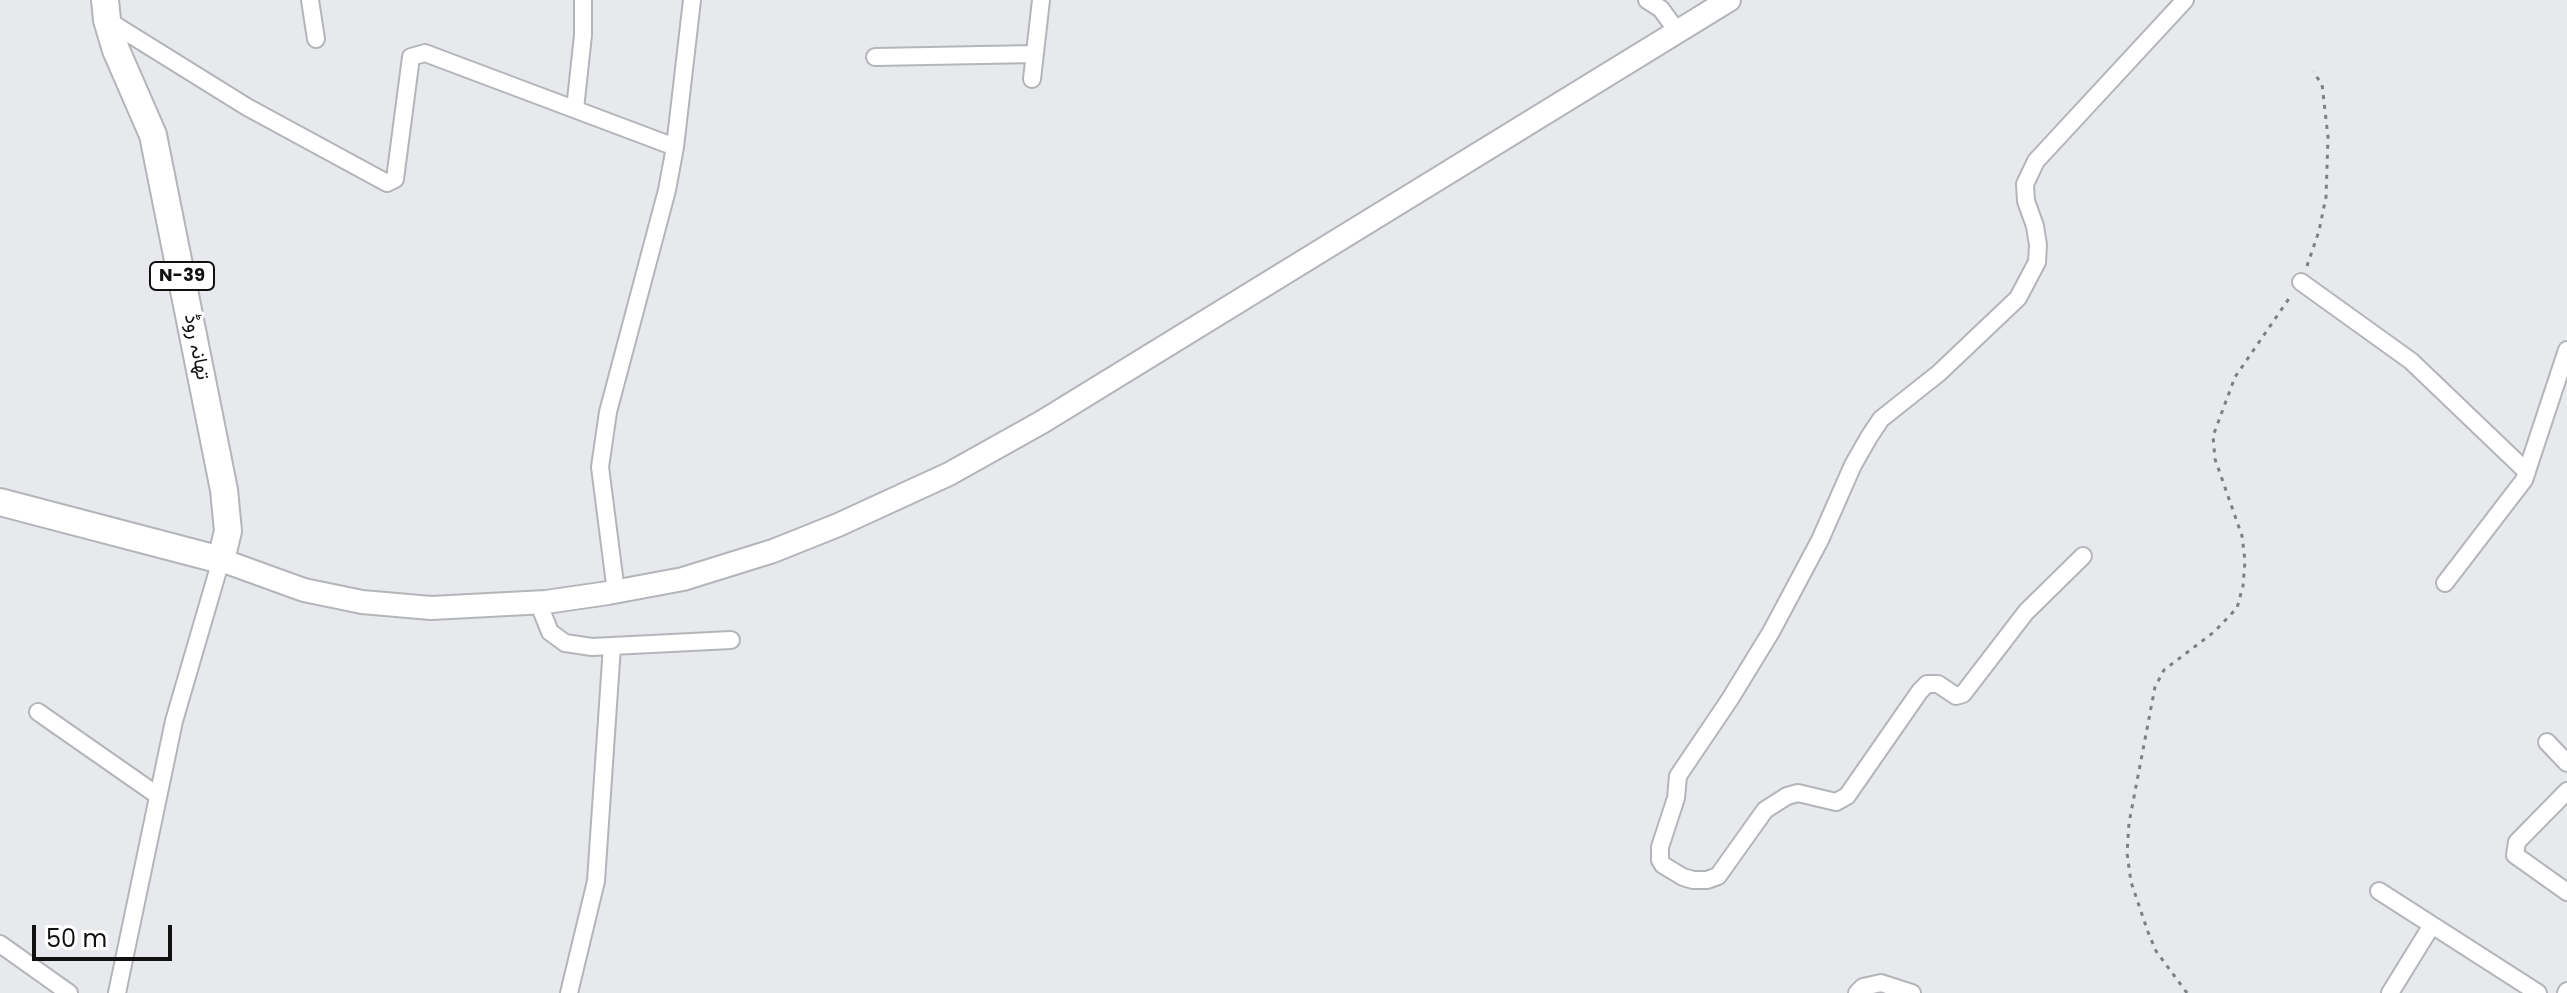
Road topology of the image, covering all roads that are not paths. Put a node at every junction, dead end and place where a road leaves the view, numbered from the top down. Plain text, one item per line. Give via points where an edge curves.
1 (310, 0) edge
2 (583, 0) edge
3 (692, 0) edge
4 (1041, 0) edge
5 (1647, 0) edge
6 (1729, 0) edge
7 (2185, 0) edge
8 (106, 10) edge
9 (1677, 31) junction
10 (316, 39) dead end
11 (1035, 54) junction
12 (875, 57) dead end
13 (1032, 79) dead end
14 (575, 109) junction
15 (675, 147) junction
16 (2301, 282) road end
17 (2567, 350) edge
18 (2527, 472) junction
19 (0, 502) edge
20 (2083, 556) dead end
21 (221, 560) junction
22 (2445, 583) dead end
23 (616, 592) junction
24 (538, 602) junction
25 (731, 640) dead end
26 (612, 646) junction
27 (38, 712) dead end
28 (2547, 742) dead end
29 (2567, 763) edge
30 (2567, 791) edge
31 (157, 795) junction
32 (2379, 891) dead end
33 (2567, 892) edge
34 (2432, 925) junction
35 (0, 944) edge
36 (69, 993) edge
37 (117, 993) edge
38 (569, 993) edge
39 (1857, 993) edge
40 (1912, 993) edge
41 (2390, 993) edge
42 (2538, 993) edge

1 - 10 street
2 - 14 street
3 - 15 street
4 - 11 street
5 - 9 street
6 - 9 main road
7 - 20 street via 2036,161 2025,184 2037,262 2018,298 1881,419 1869,437 1771,632 1678,776 1660,847 1663,865 1693,880 1718,876 1756,820 1787,796 1798,793 1836,802 1847,796 1920,691 1938,684 1956,696 1963,694 2026,612
8 - 14 street via 247,107 387,183 395,179 411,57 425,53
8 - 21 highway, تھانہ روڈ / N-39 via 116,50 153,135 224,490 228,531
9 - 23 main road via 1056,414 949,474 773,551 683,579
11 - 12 street
11 - 13 street
14 - 15 street
15 - 23 street via 608,412 600,467
16 - 18 street via 2411,361
17 - 18 street
18 - 22 street
19 - 21 highway
21 - 24 main road via 304,590 362,602 431,608
21 - 31 street
23 - 24 main road
24 - 26 street via 550,632 565,643
25 - 26 street
26 - 38 street via 596,881
27 - 31 street
28 - 29 street
30 - 33 street via 2517,842 2515,855
31 - 37 street
32 - 34 street
34 - 41 street
34 - 42 street
35 - 36 street
39 - 40 street via 1881,983

